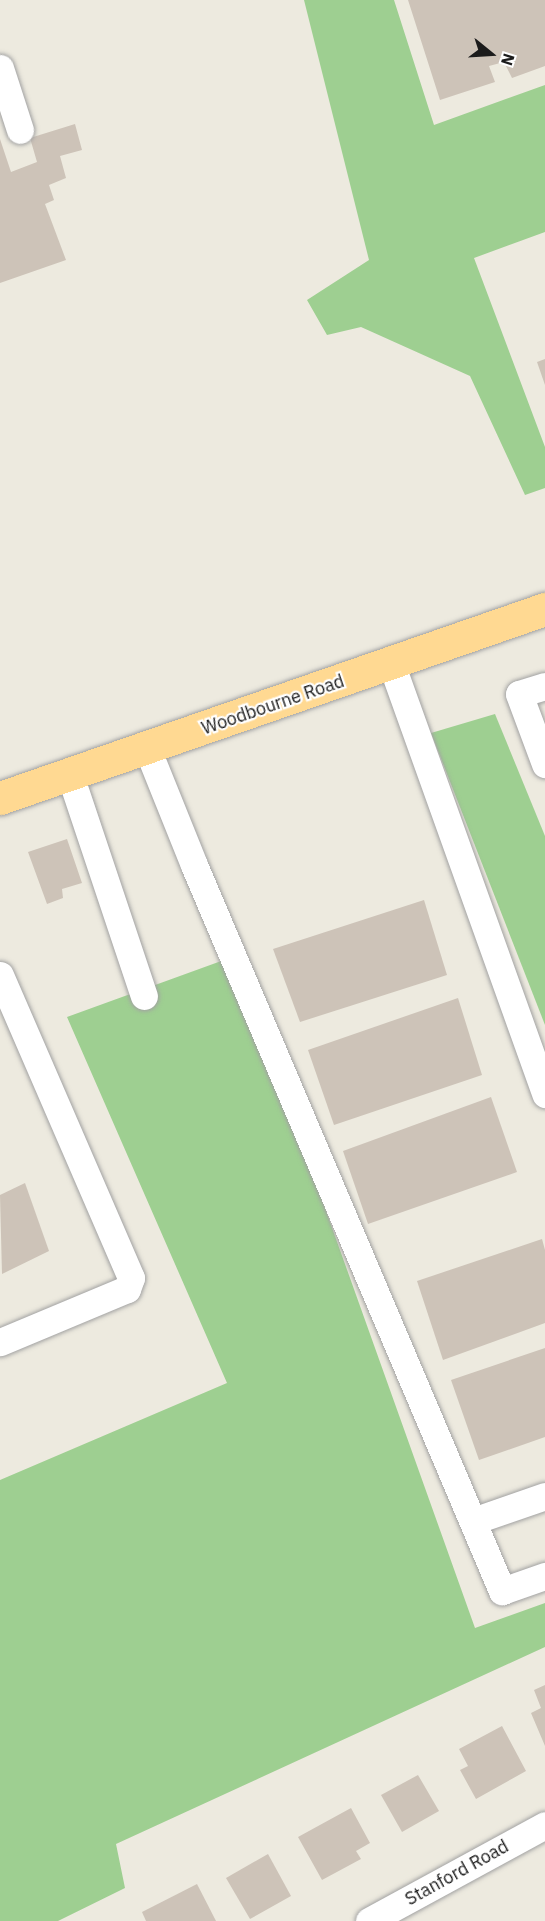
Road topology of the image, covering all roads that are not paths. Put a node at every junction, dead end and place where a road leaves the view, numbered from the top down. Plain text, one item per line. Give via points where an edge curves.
1 (0, 68) edge
2 (20, 130) dead end
3 (545, 609) edge
4 (391, 663) junction
5 (545, 686) edge
6 (147, 748) junction
7 (545, 764) edge
8 (70, 775) junction
9 (0, 798) edge
10 (0, 975) edge
11 (144, 996) dead end
12 (545, 1094) edge
13 (0, 1342) edge
14 (545, 1496) edge
15 (473, 1521) junction
16 (545, 1576) edge
17 (545, 1825) edge
18 (369, 1921) edge

1 - 2 street
3 - 4 main road, Woodbourne Road
4 - 6 main road, Woodbourne Road
4 - 12 street
5 - 7 street via 519,694
6 - 8 main road, Woodbourne Road
6 - 15 street
8 - 9 main road, Woodbourne Road
8 - 11 street
10 - 13 street via 131,1278 127,1289
14 - 15 street
15 - 16 street via 502,1591
17 - 18 street, Stanford Road

